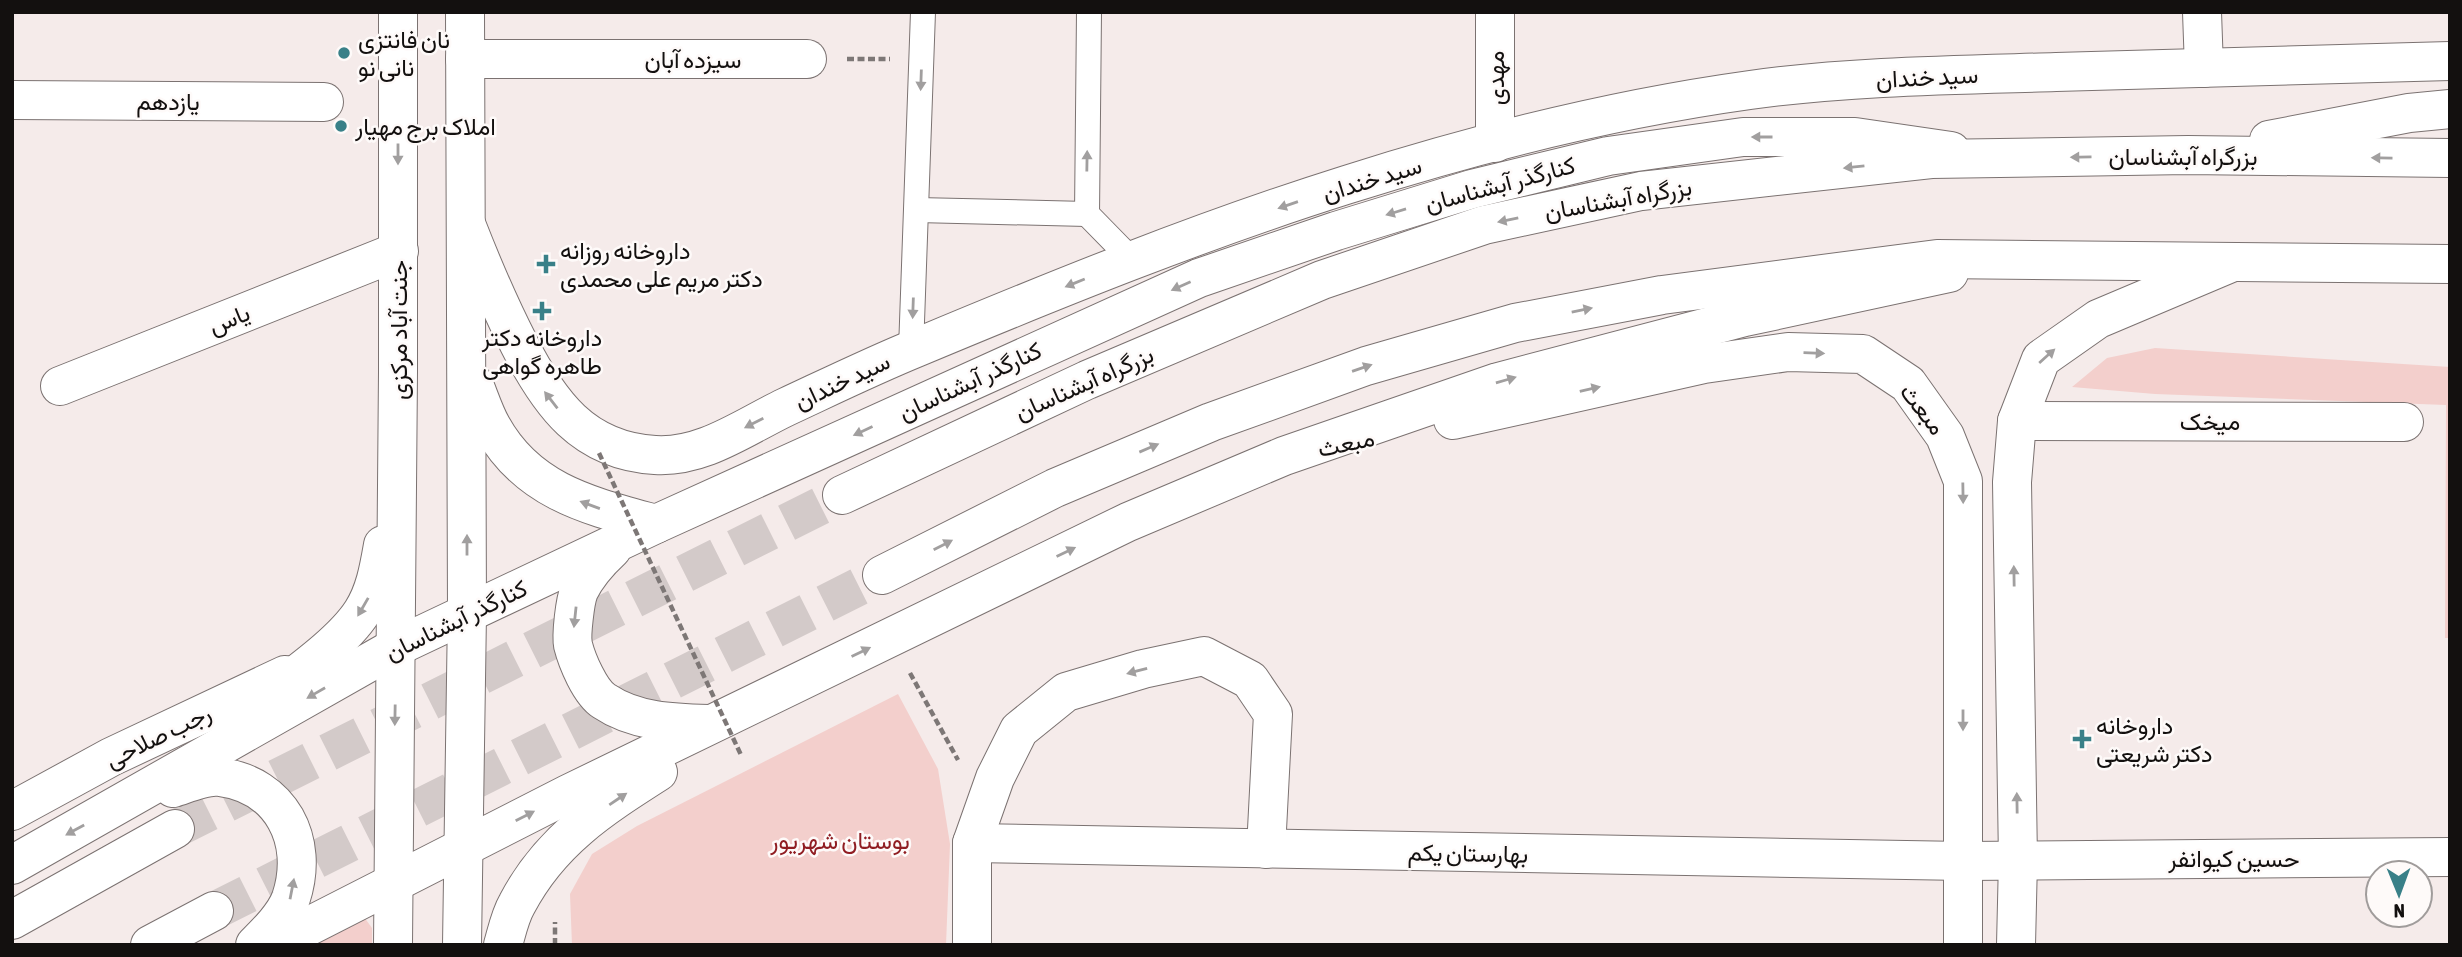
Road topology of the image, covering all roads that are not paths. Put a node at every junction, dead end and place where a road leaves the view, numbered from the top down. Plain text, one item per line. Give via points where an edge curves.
1 (398, 12) edge
2 (465, 12) edge
3 (923, 12) edge
4 (1089, 12) edge
5 (1495, 12) edge
6 (2202, 12) edge
7 (465, 59) junction
8 (807, 59) road end
9 (2450, 61) edge
10 (2204, 68) junction
11 (12, 100) edge
12 (324, 102) dead end
13 (2450, 108) edge
14 (1494, 143) junction
15 (2188, 155) junction
16 (2000, 158) junction
17 (2450, 158) edge
18 (917, 210) junction
19 (1087, 214) junction
20 (466, 223) junction
21 (398, 251) junction
22 (2010, 259) junction
23 (1132, 260) junction
24 (2233, 262) junction
25 (2450, 264) edge
26 (912, 350) junction
27 (466, 364) junction
28 (398, 372) junction
29 (60, 386) dead end
30 (2017, 421) junction
31 (2404, 422) dead end
32 (1284, 456) junction
33 (842, 495) tunnel mouth
34 (656, 524) junction
35 (622, 541) junction
36 (882, 576) tunnel mouth
37 (467, 613) junction
38 (396, 647) junction
39 (306, 665) junction
40 (811, 676) junction
41 (724, 736) junction
42 (140, 794) junction
43 (12, 811) edge
44 (175, 829) tunnel mouth
45 (972, 843) junction
46 (464, 847) junction
47 (1266, 849) junction
48 (2450, 856) edge
49 (2018, 860) junction
50 (1963, 861) junction
51 (12, 865) edge
52 (393, 883) junction
53 (214, 911) tunnel mouth
54 (12, 920) edge
55 (150, 945) edge
56 (255, 945) edge
57 (272, 945) edge
58 (393, 945) edge
59 (462, 945) edge
60 (502, 945) edge
61 (972, 945) edge
62 (1963, 945) edge
63 (2017, 945) edge

1 -> 21 main road, جنت آباد مرکزی
2 - 7 main road
3 -> 18 lane
19 -> 4 lane
5 - 14 main road, مهدی
6 - 10 main road
7 - 8 main road, سیزده آبان
7 - 20 main road
9 - 10 main road, سید خندان
10 - 14 main road, سید خندان via 1843,81 1754,89 1596,116
11 - 12 main road, یازدهم
13 - 15 main road
14 -> 23 main road, سید خندان via 1346,185
15 -> 16 main road, بزرگراه آبشناسان
17 -> 15 main road, بزرگراه آبشناسان
16 -> 33 main road, بزرگراه آبشناسان via 1931,159 1641,191 1484,225 1322,280 1087,380
16 -> 34 main road, کنارگذر آبشناسان via 1855,137 1743,137 1608,156 1472,189 1199,278
18 - 19 lane
18 -> 26 lane
19 - 23 lane
26 -> 20 main road, سید خندان via 695,452 656,456 614,448 573,424 542,388 495,296
20 - 27 main road
21 - 28 main road, جنت آباد مرکزی
21 - 29 main road, یاس
22 - 24 main road
32 -> 22 main road via 1498,382 1745,317
36 -> 22 main road via 1055,488 1211,422 1366,366 1515,323 1662,295 1937,259
23 -> 26 main road, سید خندان
24 - 25 main road
30 -> 24 main road via 2040,359 2098,319
34 -> 27 main road via 592,506 548,487 514,459 491,426
37 -> 27 main road
28 - 38 main road, جنت آباد مرکزی
28 -> 39 main road via 377,579 362,612
30 - 31 main road, میخک
49 -> 30 main road via 2012,482
40 -> 32 main road via 1128,522
32 -> 50 main road, مبعث via 1703,364 1788,352 1863,354 1909,384 1945,436 1963,481
34 - 35 main road, کنارگذر آبشناسان
35 - 37 main road, کنارگذر آبشناسان
35 -> 41 main road via 592,568 578,594 572,642 583,674 602,700 640,718
37 - 38 main road, کنارگذر آبشناسان
37 - 46 main road
38 -> 42 main road, کنارگذر آبشناسان
38 -> 52 main road, جنت آباد مرکزی
39 - 42 main road
39 - 43 main road, رجب صلاحی via 111,757
40 - 41 main road
60 -> 40 main road via 516,906 544,860 582,824
46 -> 41 main road
42 -> 51 main road, کنارگذر آبشناسان
56 -> 42 main road via 291,899 296,862 291,830 278,806 252,785 217,776
44 - 54 main road
45 - 47 main road, بهارستان یکم
47 -> 45 main road via 1273,714 1250,680 1204,656 1066,692 1019,730 995,778
45 - 61 main road
46 - 52 main road
46 - 59 main road
47 - 50 main road, بهارستان یکم
48 - 49 main road, حسین کیوانفر
49 - 50 main road, بهارستان یکم
49 - 63 main road
50 - 62 main road, مبعث
52 - 57 main road
52 - 58 main road, جنت آباد مرکزی
53 - 55 main road

